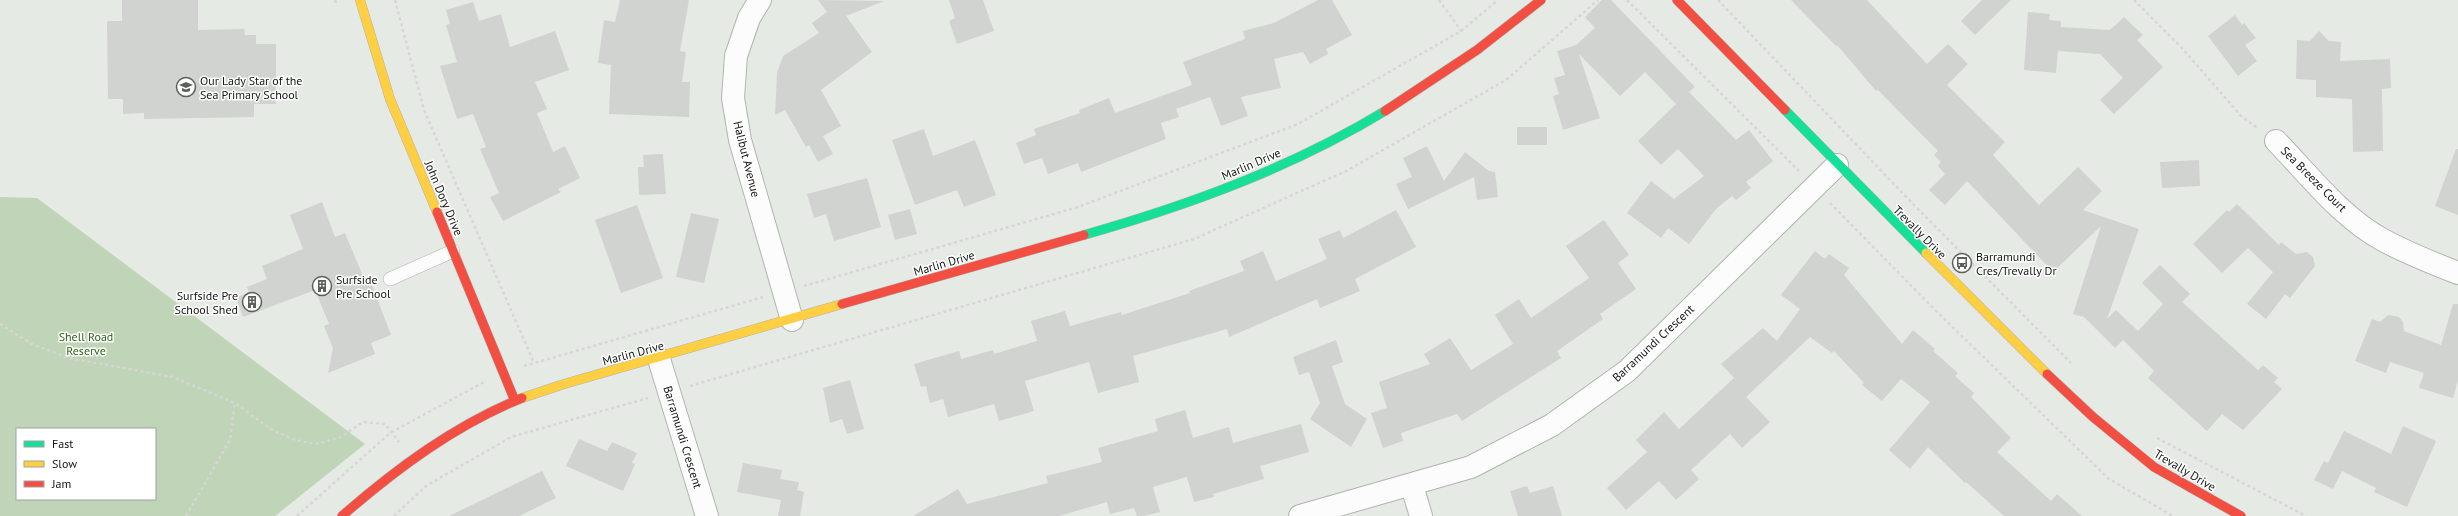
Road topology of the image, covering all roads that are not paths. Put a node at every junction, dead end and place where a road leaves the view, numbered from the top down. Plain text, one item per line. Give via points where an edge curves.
1 (360, 0) edge
2 (760, 0) edge
3 (1541, 0) edge
4 (1677, 0) edge
5 (2276, 141) road end
6 (1837, 165) junction
7 (453, 251) junction
8 (2458, 273) edge
9 (390, 279) dead end
10 (792, 320) junction
11 (659, 359) junction
12 (515, 401) junction
13 (1412, 486) junction
14 (342, 516) edge
15 (707, 516) edge
16 (1300, 516) edge
17 (1421, 516) edge
18 (2240, 516) edge

1 - 7 street, John Dory Drive via 390,99
2 - 10 street, Halibut Avenue via 749,18 736,56 733,98 740,140
3 - 10 street, Marlin Drive via 1496,38 1404,98 1336,138 1265,173 1185,203
4 - 6 street, Trevally Drive
5 - 8 street, Sea Breeze Court via 2342,209 2382,239
6 - 13 street, Barramundi Crescent via 1627,371 1589,400 1552,425 1471,467
6 - 18 street, Trevally Drive via 2016,345 2093,416 2154,467
7 - 9 lane
7 - 12 street, John Dory Drive
10 - 11 street, Marlin Drive
11 - 12 street, Marlin Drive via 564,384
11 - 15 street, Barramundi Crescent
12 - 14 street, Marlin Drive via 411,461
13 - 16 street, Barramundi Crescent
13 - 17 street

